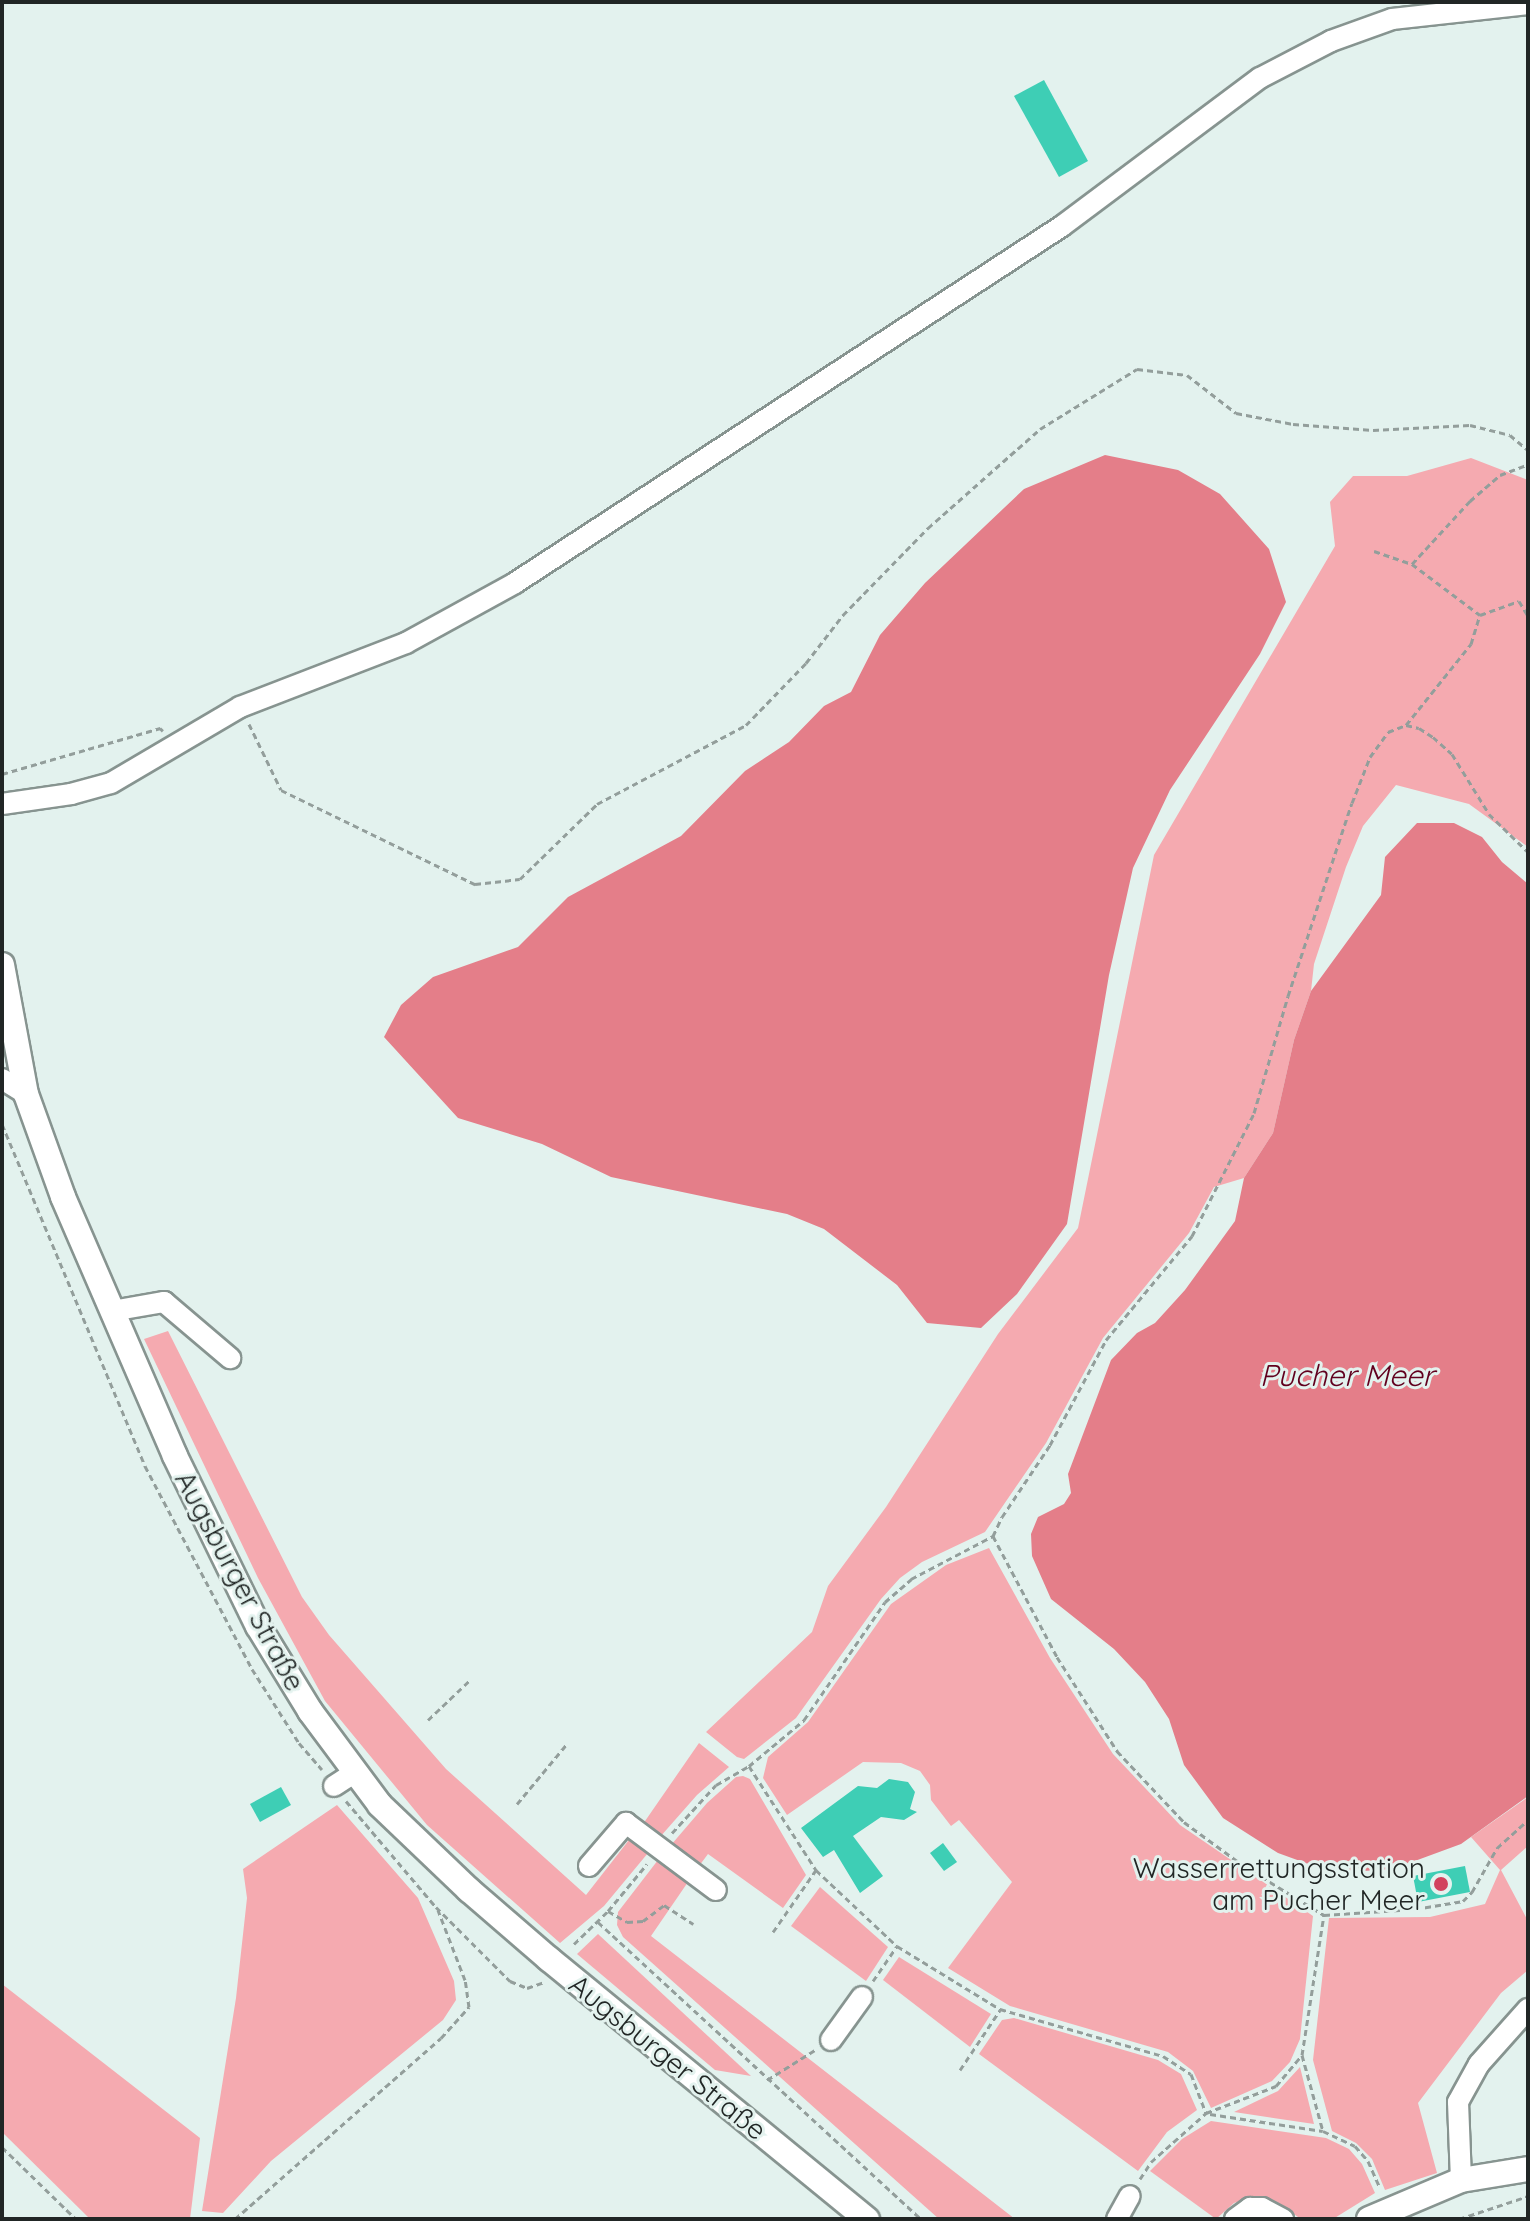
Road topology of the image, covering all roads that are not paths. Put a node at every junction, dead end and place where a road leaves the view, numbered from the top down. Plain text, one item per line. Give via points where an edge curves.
1 (1528, 4) edge
2 (2, 804) edge
3 (2, 965) edge
4 (2, 1079) edge
5 (26, 1094) junction
6 (112, 1311) junction
7 (230, 1358) dead end
8 (589, 1866) dead end
9 (716, 1890) dead end
10 (862, 1997) road end
11 (1528, 2009) edge
12 (831, 2040) road end
13 (1528, 2169) edge
14 (1461, 2180) junction
15 (1130, 2196) road end
16 (867, 2219) edge
17 (1117, 2219) edge
18 (1235, 2219) edge
19 (1283, 2219) edge
20 (1369, 2219) edge

1 - 2 street via 1392,19 1331,41 1260,78 1062,226 515,583 406,643 240,707 111,783
3 - 5 main road, Augsburger Straße
4 - 5 street
5 - 6 main road, Augsburger Straße
6 - 7 street via 164,1302
6 - 16 main road, Augsburger Straße via 258,1626 344,1780 537,1950
8 - 9 street via 626,1823
10 - 12 street
11 - 14 street via 1479,2064 1458,2102
13 - 14 main road
14 - 20 main road
15 - 17 street
18 - 19 street via 1250,2208 1262,2208

